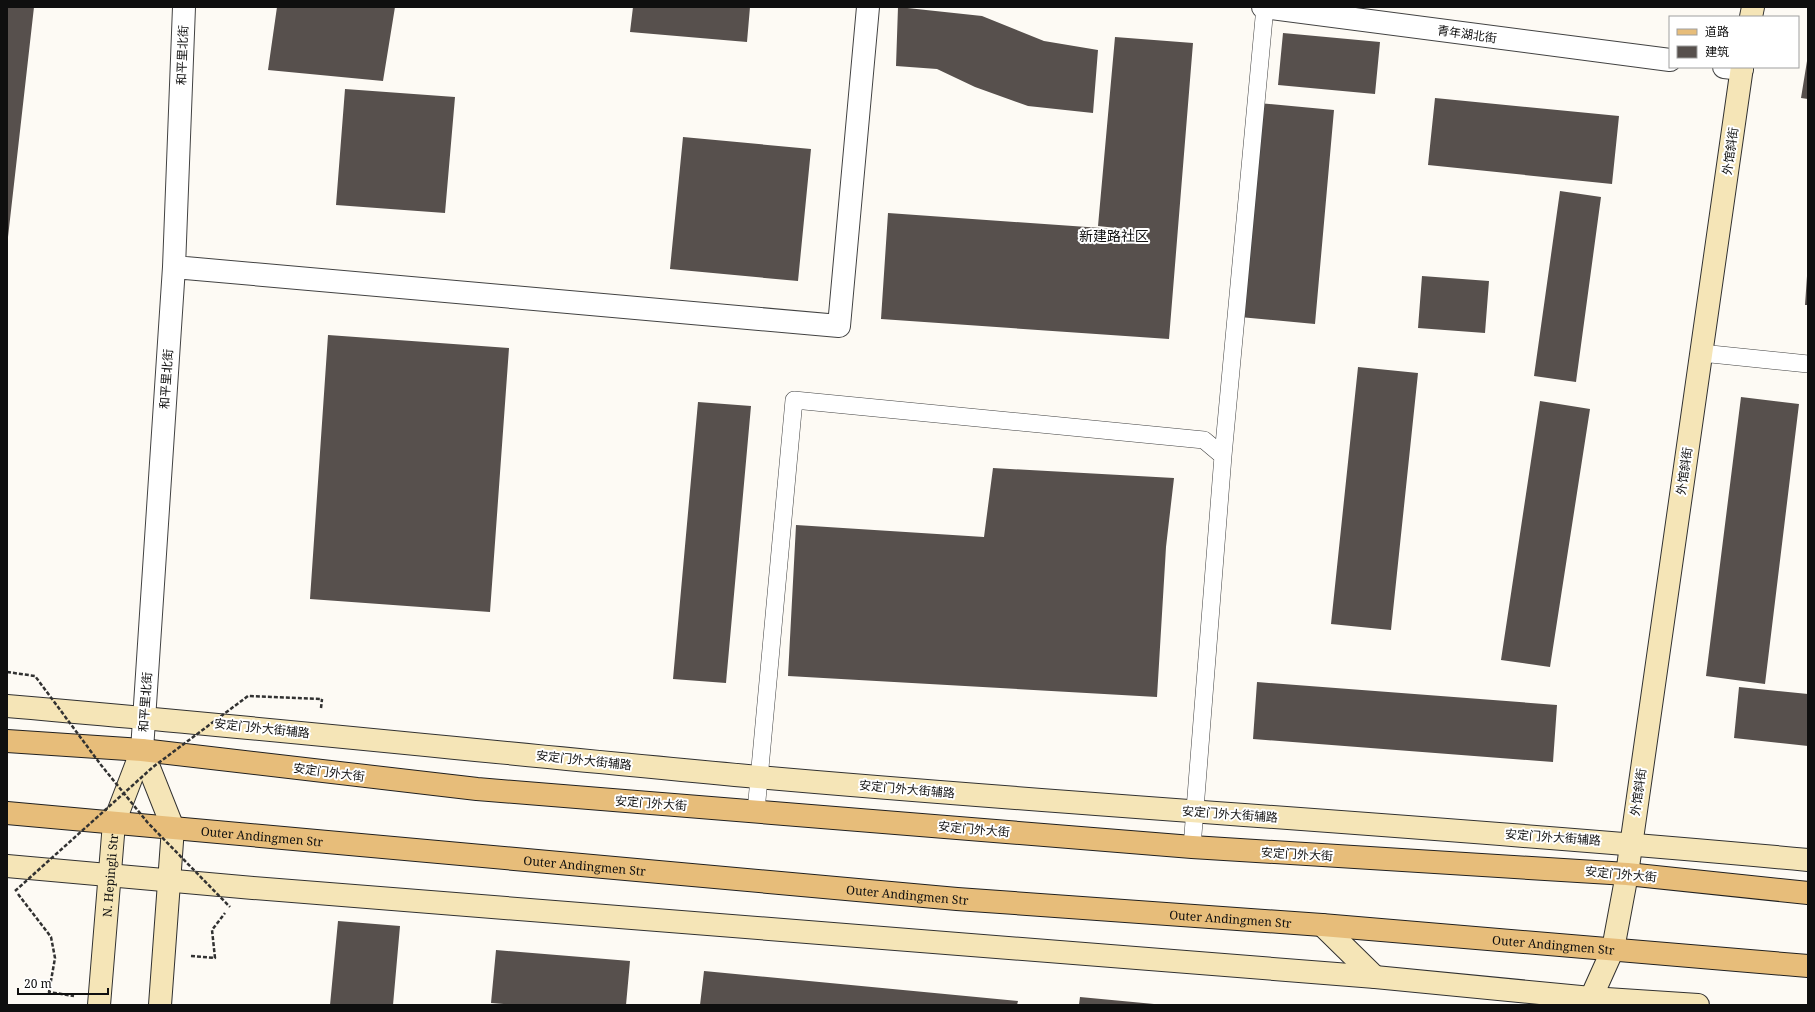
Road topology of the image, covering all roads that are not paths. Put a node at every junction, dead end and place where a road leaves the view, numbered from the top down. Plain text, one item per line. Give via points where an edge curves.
1 (184, 7) edge
2 (868, 7) edge
3 (1264, 7) edge
4 (1669, 60) edge
5 (1736, 68) edge
6 (174, 267) junction
7 (1701, 353) junction
8 (1808, 364) edge
9 (1223, 456) junction
10 (7, 706) edge
11 (144, 717) junction
12 (7, 741) edge
13 (142, 750) junction
14 (759, 777) junction
15 (756, 811) junction
16 (1195, 812) junction
17 (7, 813) edge
18 (114, 823) junction
19 (173, 828) junction
20 (1631, 843) junction
21 (1192, 847) junction
22 (1808, 860) edge
23 (7, 866) edge
24 (1627, 874) junction
25 (111, 875) junction
26 (170, 881) junction
27 (1808, 893) edge
28 (1322, 925) junction
29 (1613, 949) junction
30 (1808, 966) edge
31 (1375, 977) junction
32 (1590, 1001) edge
33 (99, 1005) edge
34 (160, 1005) edge
35 (1698, 1005) edge

1 - 6 street, 和平里北街
2 - 6 street via 839,326
3 - 4 street, 青年湖北街
3 - 9 lane
5 - 7 street, 外馆斜街
6 - 11 street, 和平里北街
7 - 8 lane
7 - 20 street, 外馆斜街
9 - 14 lane via 1204,440 794,400
9 - 16 lane
10 - 11 street, 安定门外大街辅路
11 - 13 street, 和平里北街
11 - 14 street, 安定门外大街辅路
12 - 13 main road, 安定门外大街
13 - 15 main road, 安定门外大街 via 477,790
13 - 18 street, N. Hepingli Str
13 - 19 street
14 - 15 lane
14 - 16 street, 安定门外大街辅路
15 - 21 main road, 安定门外大街
16 - 20 street, 安定门外大街辅路
16 - 21 lane
17 - 18 main road, Outer Andingmen Str
18 - 19 main road, Outer Andingmen Str
18 - 25 street, N. Hepingli Str
19 - 26 street
19 - 28 main road, Outer Andingmen Str via 957,899
20 - 22 street, 安定门外大街辅路
20 - 24 street, 外馆斜街
21 - 24 main road, 安定门外大街
23 - 25 street
24 - 27 main road, 安定门外大街
24 - 29 street, 外馆斜街
25 - 26 street
25 - 33 street, N. Hepingli Str
26 - 31 street
26 - 34 street
28 - 29 main road, Outer Andingmen Str
28 - 31 street
29 - 30 main road, Outer Andingmen Str
29 - 32 street, 外馆斜街
31 - 32 street
32 - 35 street

